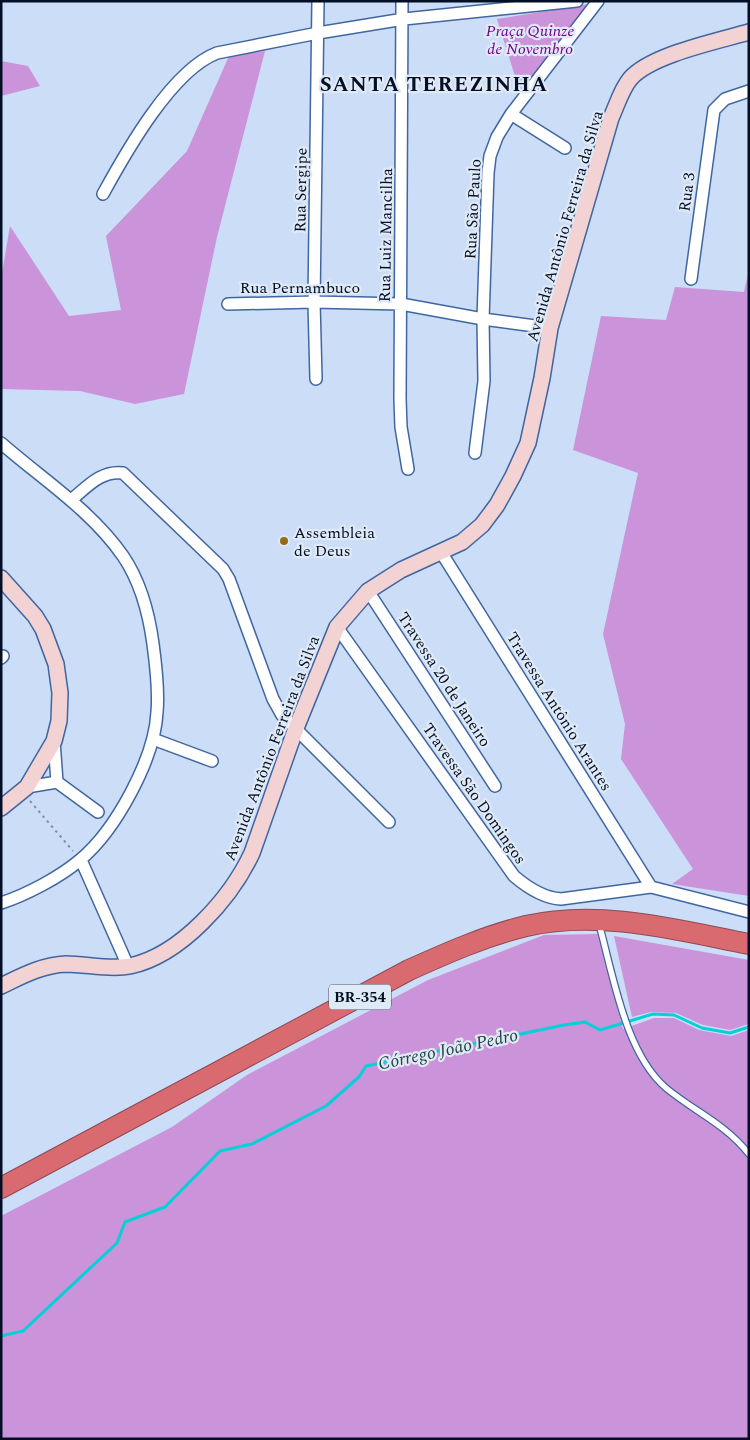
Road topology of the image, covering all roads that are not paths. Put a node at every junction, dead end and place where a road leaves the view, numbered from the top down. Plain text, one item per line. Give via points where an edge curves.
1 (318, 1) edge
2 (402, 1) edge
3 (577, 1) edge
4 (598, 1) edge
5 (404, 19) junction
6 (749, 32) edge
7 (318, 33) junction
8 (749, 91) edge
9 (511, 114) junction
10 (565, 148) dead end
11 (103, 194) dead end
12 (691, 279) dead end
13 (314, 302) junction
14 (228, 304) dead end
15 (401, 304) junction
16 (483, 319) junction
17 (550, 328) junction
18 (316, 379) dead end
19 (1, 443) edge
20 (474, 453) dead end
21 (408, 469) dead end
22 (71, 500) junction
23 (441, 552) junction
24 (1, 578) edge
25 (368, 591) junction
26 (337, 627) junction
27 (296, 728) junction
28 (153, 739) junction
29 (54, 741) junction
30 (212, 761) dead end
31 (57, 782) junction
32 (495, 786) dead end
33 (25, 789) junction
34 (1, 808) edge
35 (98, 812) dead end
36 (389, 822) dead end
37 (81, 860) junction
38 (651, 887) junction
39 (1, 904) edge
40 (749, 912) edge
41 (598, 920) junction
42 (749, 944) edge
43 (128, 966) junction
44 (1, 986) edge
45 (749, 1154) edge
46 (1, 1188) edge

1 - 7 street, Rua Sergipe
2 - 5 street, Rua Luiz Mancilha
3 - 5 street
4 - 9 street, Rua São Paulo
5 - 7 street
5 - 15 street, Rua Luiz Mancilha
6 - 17 street, Avenida Antônio Ferreira da Silva via 660,60 630,79 611,118
7 - 11 street via 211,55 194,66 174,86 123,158
7 - 13 street, Rua Sergipe
8 - 12 street, Rua 3 via 725,99 714,110
9 - 10 street
9 - 16 street, Rua São Paulo via 490,156
13 - 14 street, Rua Pernambuco
13 - 15 street, Rua Pernambuco
13 - 18 street, Rua Sergipe
15 - 16 street, Rua Pernambuco
15 - 21 street, Rua Luiz Mancilha via 401,427
16 - 17 street, Rua Pernambuco
16 - 20 street, Rua São Paulo via 484,381
17 - 23 street, Avenida Antônio Ferreira da Silva via 536,413 528,443 513,476 482,525 462,542
19 - 22 street
22 - 27 street via 101,475 112,471 123,473 223,569 230,579 273,699 282,716
22 - 28 street via 122,555 142,598 156,666 157,712
23 - 25 street, Avenida Antônio Ferreira da Silva via 401,570
23 - 38 street, Travessa Antônio Arantes
24 - 29 street via 35,616 50,645 60,693
25 - 26 street, Avenida Antônio Ferreira da Silva
25 - 32 street, Travessa 20 de Janeiro
26 - 27 street, Avenida Antônio Ferreira da Silva
26 - 38 street, Travessa São Domingos via 514,876 526,887 550,899 561,900
27 - 36 street
27 - 43 street, Avenida Antônio Ferreira da Silva via 252,853 235,884 177,945 153,959
28 - 30 street
28 - 37 street via 130,795
29 - 31 street
29 - 33 street
31 - 33 street
31 - 35 street
33 - 34 street
37 - 39 street via 38,887
37 - 43 street
38 - 40 street, Travessa São Domingos
41 - 42 highway, BR-354 via 651,925
41 - 45 lane via 620,1003 648,1067 666,1088 725,1129
41 - 46 highway, BR-354 via 567,920 527,926 475,941 417,967
43 - 44 street, Avenida Antônio Ferreira da Silva via 64,964 28,972

